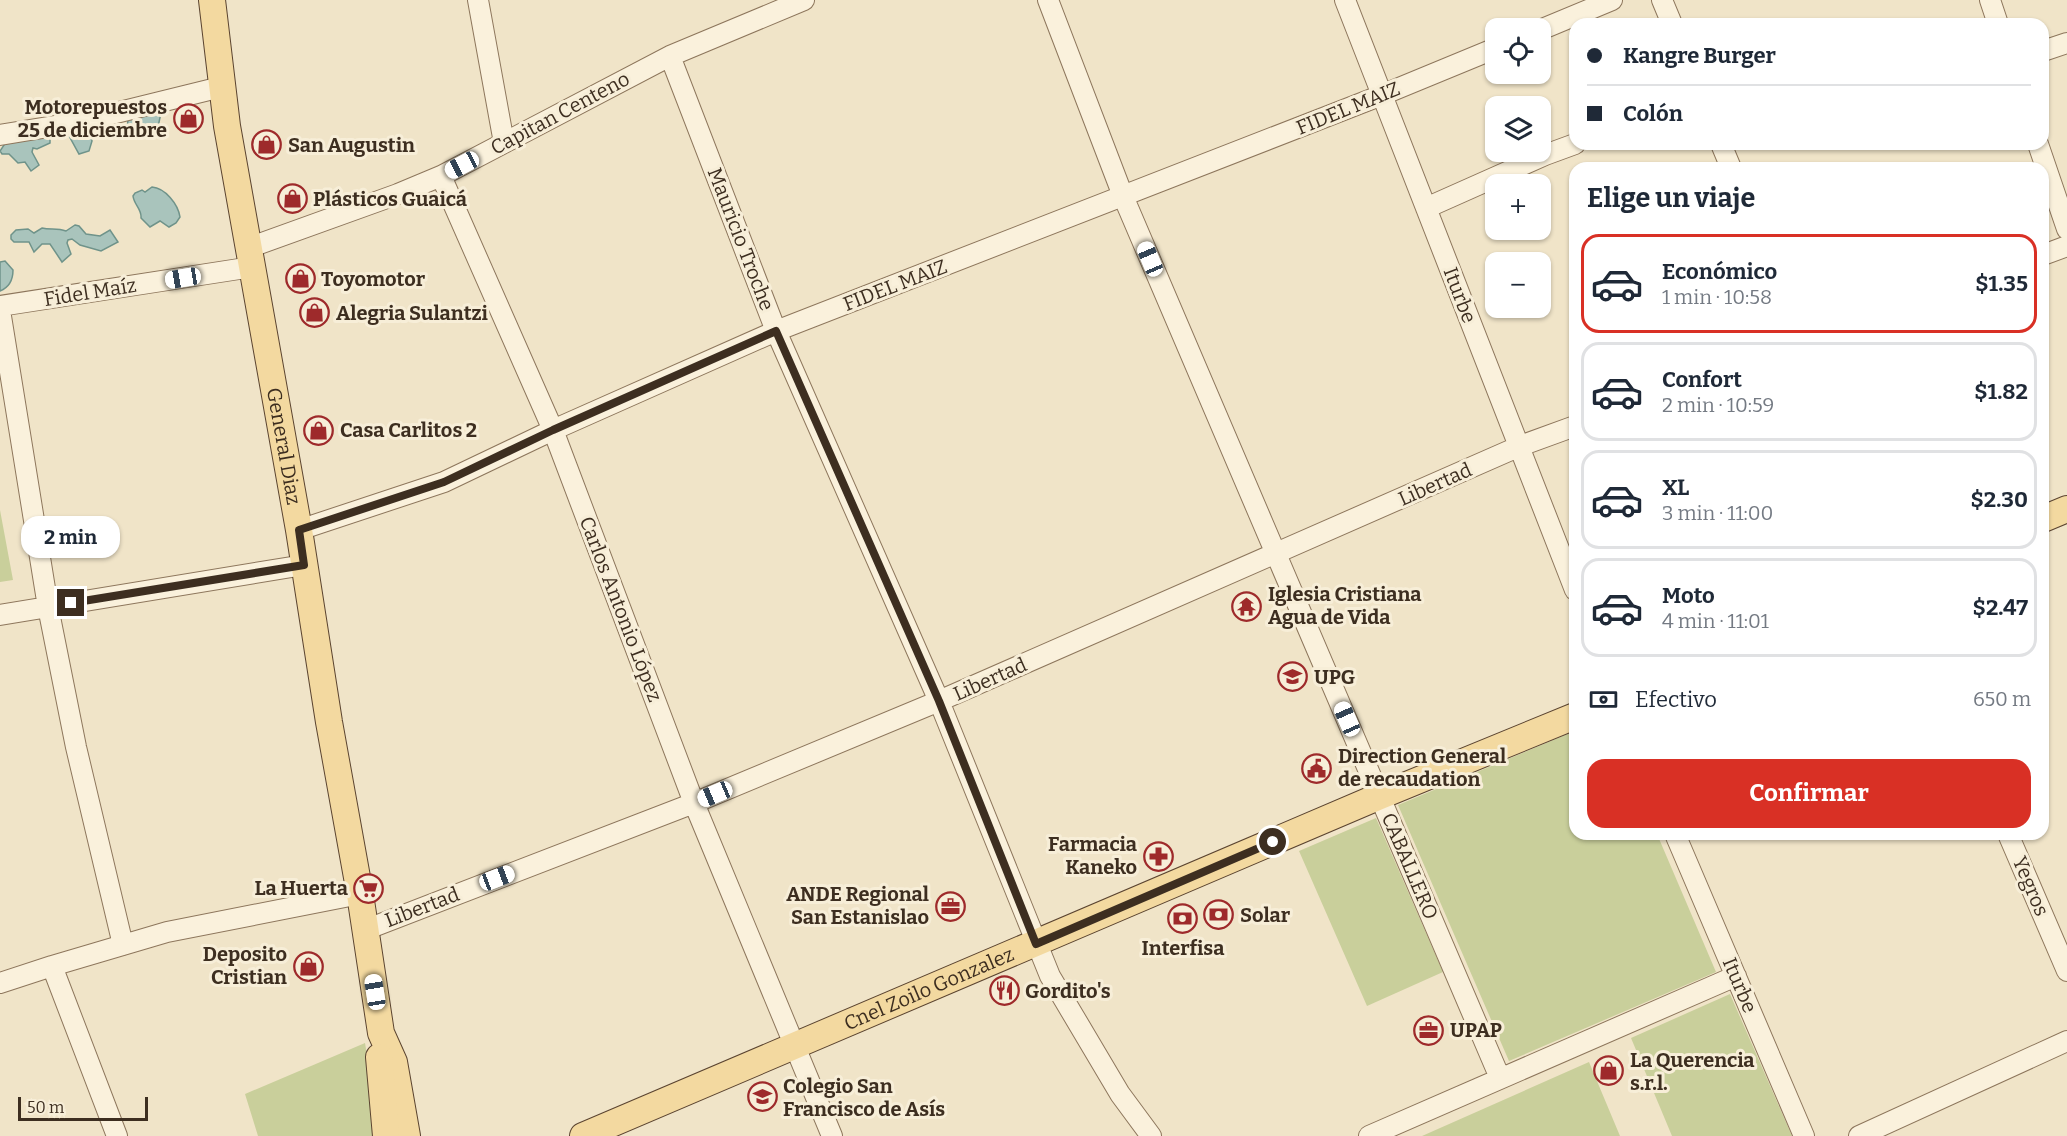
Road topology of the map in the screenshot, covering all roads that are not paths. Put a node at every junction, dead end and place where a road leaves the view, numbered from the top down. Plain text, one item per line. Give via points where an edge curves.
1 (212, 0) edge
2 (478, 0) edge
3 (804, 0) edge
4 (1048, 0) edge
5 (1345, 0) edge
6 (1612, 0) edge
7 (1662, 0) edge
8 (1990, 0) edge
9 (777, 5) edge
10 (1670, 18) edge
11 (1996, 18) edge
12 (1551, 25) edge
13 (2067, 42) edge
14 (2049, 49) edge
15 (1485, 53) edge
16 (670, 56) junction
17 (221, 87) junction
18 (1382, 95) junction
19 (0, 135) edge
20 (504, 142) junction
21 (1569, 146) edge
22 (441, 176) junction
23 (2049, 176) edge
24 (1123, 196) junction
25 (1426, 208) junction
26 (2067, 229) edge
27 (2067, 246) edge
28 (2049, 253) edge
29 (250, 258) junction
30 (0, 308) edge
31 (776, 331) junction
32 (1569, 428) edge
33 (553, 430) junction
34 (1520, 447) junction
35 (2067, 509) edge
36 (2049, 516) edge
37 (299, 530) junction
38 (1276, 554) junction
39 (304, 565) junction
40 (1569, 574) edge
41 (48, 607) junction
42 (0, 615) edge
43 (939, 701) junction
44 (1569, 718) edge
45 (1380, 796) junction
46 (694, 802) junction
47 (1678, 840) edge
48 (2011, 840) edge
49 (360, 894) junction
50 (365, 930) junction
51 (1036, 944) junction
52 (123, 945) junction
53 (52, 966) junction
54 (2067, 971) edge
55 (1736, 976) junction
56 (0, 983) edge
57 (2067, 1041) edge
58 (795, 1045) junction
59 (1500, 1078) junction
60 (404, 1133) edge
61 (117, 1136) edge
62 (583, 1136) edge
63 (832, 1136) edge
64 (1151, 1136) edge
65 (1369, 1136) edge
66 (1804, 1136) edge
67 (1859, 1136) edge

1 - 17 main road, General Diaz
2 - 20 street
3 - 9 street, Capitan Centeno
4 - 24 street, CABALLERO
5 - 18 street, Iturbe
6 - 12 street
7 - 10 street
8 - 11 street
9 - 16 street, Capitan Centeno
13 - 14 street
15 - 18 street, FIDEL MAIZ
16 - 20 street, Capitan Centeno
16 - 31 street, Mauricio Troche
17 - 19 street via 79,122
17 - 29 main road, General Diaz
18 - 24 street, FIDEL MAIZ
18 - 25 street, Iturbe
20 - 22 street, Capitan Centeno
21 - 25 street
22 - 29 street, Capitan Centeno
22 - 33 street, Carlos Antonio López
23 - 26 street
24 - 31 street, FIDEL MAIZ
24 - 38 street, CABALLERO
25 - 34 street, Iturbe
27 - 28 street
29 - 30 street, Fidel Maíz
29 - 37 main road, General Diaz
30 - 41 street
31 - 33 street, FIDEL MAIZ
31 - 43 street, Mauricio Troche
32 - 34 street, Libertad
33 - 37 street, FIDEL MAIZ via 444,482
33 - 46 street, Carlos Antonio López
34 - 38 street, Libertad
34 - 40 street, Iturbe
35 - 36 main road
37 - 39 main road, General Diaz
38 - 43 street, Libertad
38 - 45 street, CABALLERO
39 - 41 street
39 - 49 main road, General Diaz
41 - 42 street
41 - 52 street
43 - 46 street, Libertad
43 - 51 street, Mauricio Troche
44 - 45 main road, Cnel Zoilo Gonzalez
45 - 51 main road, Cnel Zoilo Gonzalez
45 - 59 street, CABALLERO
46 - 50 street, Libertad
46 - 58 street, Carlos Antonio López
47 - 55 street, Iturbe
48 - 54 street, Yegros
49 - 50 main road, General Diaz
49 - 52 street via 167,932
50 - 60 main road, General Diaz via 381,1033 378,1061
51 - 58 main road, Cnel Zoilo Gonzalez
51 - 64 street, Mauricio Troche via 1055,986 1120,1094
52 - 53 street
53 - 56 street
53 - 61 street
55 - 59 street
55 - 66 street, Iturbe
57 - 67 street
58 - 62 main road, Cnel Zoilo Gonzalez
58 - 63 street, Carlos Antonio López
59 - 65 street

